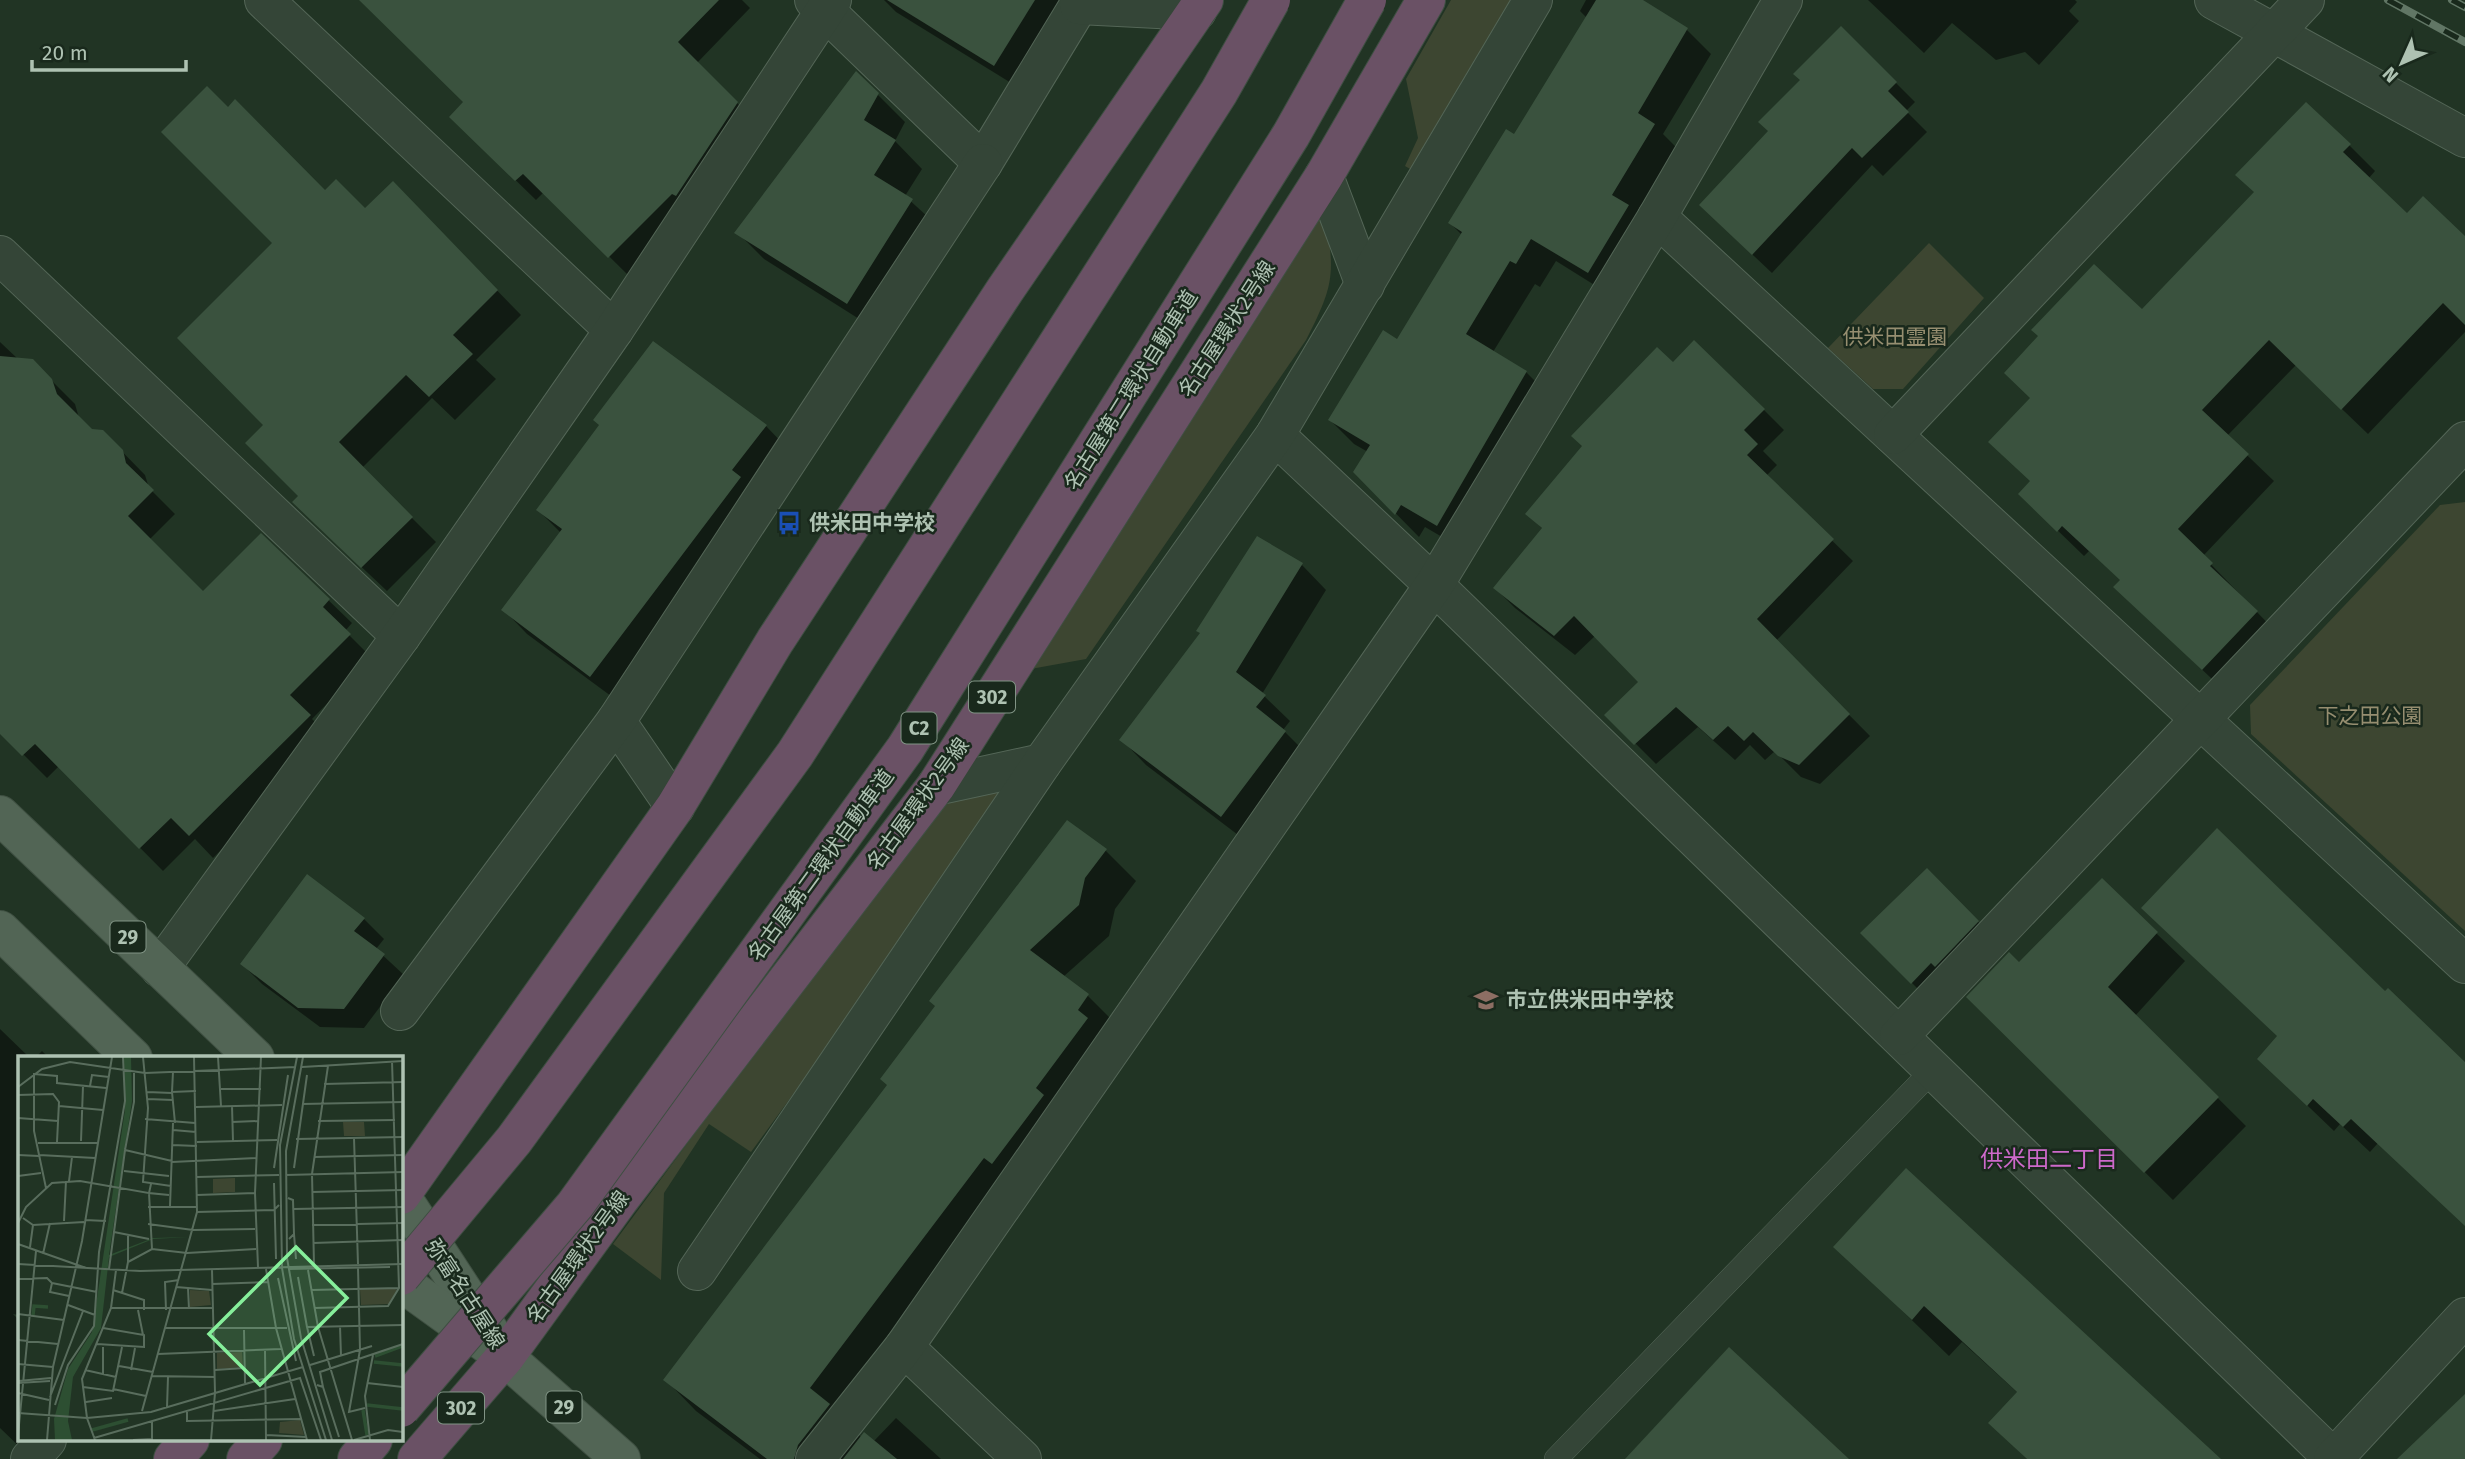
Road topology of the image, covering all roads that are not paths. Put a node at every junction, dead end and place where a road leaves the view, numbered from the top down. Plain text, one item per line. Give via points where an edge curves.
1 (264, 0) edge
2 (1270, 0) edge
3 (1367, 0) edge
4 (1426, 0) edge
5 (1533, 0) edge
6 (1783, 0) edge
7 (2214, 0) edge
8 (2305, 0) edge
9 (1081, 3) edge
10 (824, 4) edge
11 (1200, 6) edge
12 (2272, 33) junction
13 (2465, 138) edge
14 (983, 163) junction
15 (1324, 176) junction
16 (1657, 217) junction
17 (0, 255) edge
18 (1365, 285) junction
19 (614, 330) junction
20 (1275, 435) junction
21 (1893, 435) junction
22 (2458, 461) edge
23 (1434, 585) junction
24 (401, 636) junction
25 (2201, 720) junction
26 (616, 721) junction
27 (1042, 763) junction
28 (936, 786) junction
29 (675, 807) junction
30 (0, 815) edge
31 (1, 931) edge
32 (2465, 964) edge
33 (160, 968) junction
34 (400, 1011) dead end
35 (1899, 1037) junction
36 (132, 1056) edge
37 (254, 1056) edge
38 (1933, 1070) junction
39 (402, 1195) edge
40 (402, 1198) edge
41 (697, 1271) dead end
42 (402, 1275) edge
43 (402, 1283) edge
44 (2465, 1317) edge
45 (904, 1347) junction
46 (506, 1357) junction
47 (402, 1407) edge
48 (45, 1442) edge
49 (188, 1442) edge
50 (261, 1442) edge
51 (371, 1442) edge
52 (30, 1459) edge
53 (173, 1459) edge
54 (246, 1459) edge
55 (357, 1459) edge
56 (417, 1459) edge
57 (621, 1459) edge
58 (815, 1459) edge
59 (1022, 1459) edge
60 (1556, 1459) edge

1 - 19 street
2 - 42 highway, bridge via 1219,92 795,754 514,1140
3 - 47 highway, 名古屋第二環状自動車道 / C2, bridge via 1291,135 905,749 575,1205
4 - 15 highway, 名古屋環状2号線 / 302
5 - 18 street
6 - 16 street
7 - 12 street
8 - 12 street
9 - 11 street
9 - 14 street
10 - 14 street
10 - 19 street
11 - 29 highway via 775,641
12 - 13 street
12 - 21 street
14 - 26 street
15 - 18 street
15 - 28 highway, 名古屋環状2号線 / 302
16 - 21 street
16 - 23 street
17 - 24 street
18 - 20 street
19 - 24 street
20 - 23 street
20 - 27 street
21 - 25 street
22 - 25 street
23 - 35 street
23 - 45 street
24 - 33 street
25 - 32 street
25 - 35 street
26 - 29 street
26 - 34 street
27 - 28 street
27 - 41 street
28 - 46 highway, 名古屋環状2号線 / 302 via 619,1200
29 - 39 highway
30 - 33 main road, 29
31 - 36 main road
33 - 37 main road, 29
35 - 38 street
38 - 44 street via 2333,1459
38 - 60 lane
40 - 46 main road, 弥富名古屋線 / 29
43 - 46 main road, 弥富名古屋線 / 29
45 - 58 street
45 - 59 street
46 - 56 highway, 名古屋環状2号線 / 302
46 - 57 main road, 弥富名古屋線 / 29
48 - 52 street
49 - 53 highway
50 - 54 highway
51 - 55 highway

